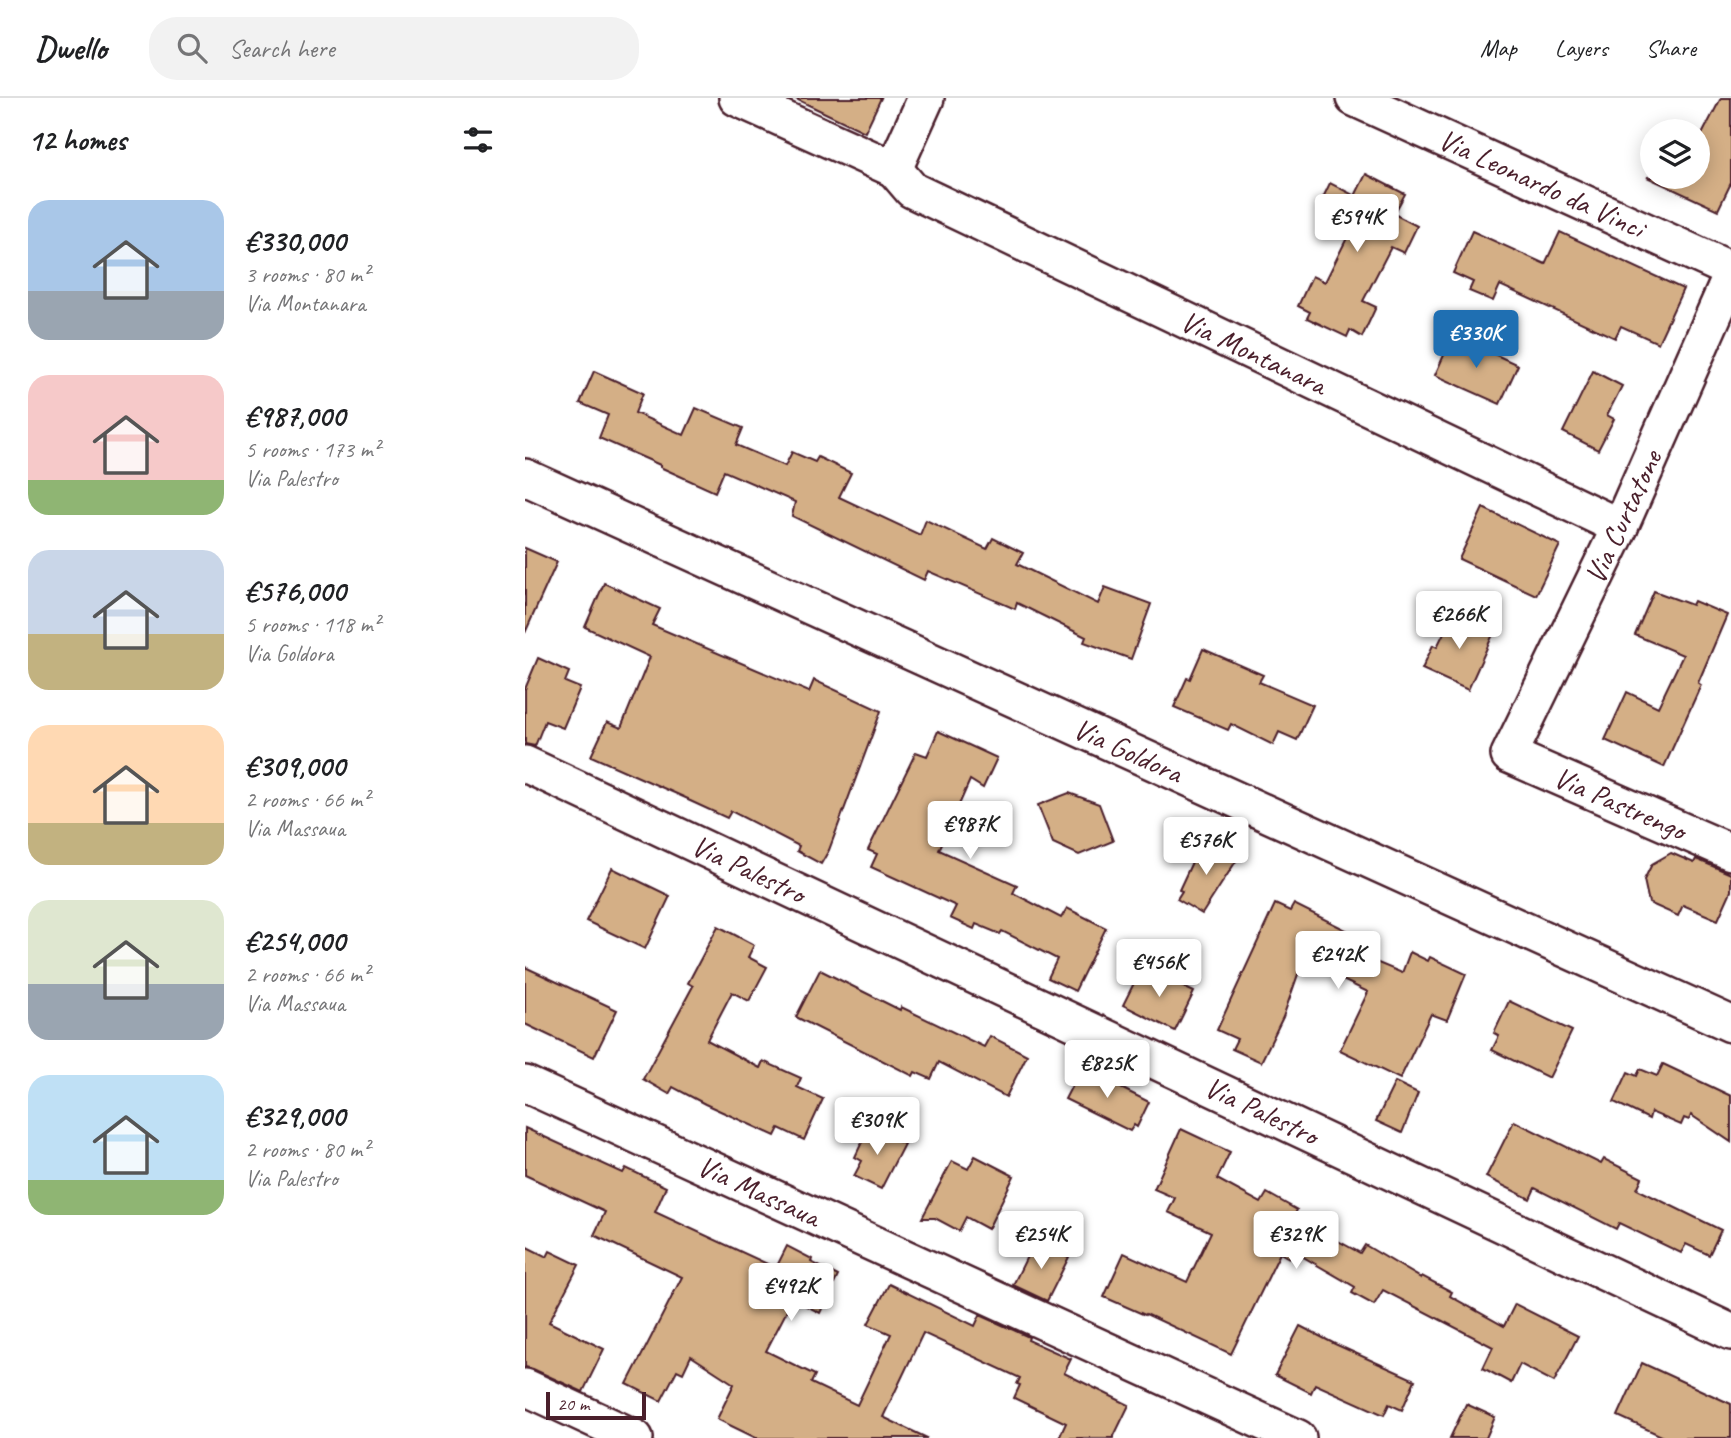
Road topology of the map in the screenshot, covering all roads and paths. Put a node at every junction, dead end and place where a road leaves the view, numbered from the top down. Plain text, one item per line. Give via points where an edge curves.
1 (737, 98) edge
2 (926, 98) edge
3 (1354, 98) edge
4 (894, 169) junction
5 (1731, 270) edge
6 (1731, 276) edge
7 (525, 477) edge
8 (1620, 527) junction
9 (1509, 755) joint
10 (525, 764) edge
11 (1731, 852) edge
12 (1731, 1024) edge
13 (525, 1084) edge
14 (1731, 1332) edge
15 (525, 1387) edge
16 (635, 1438) edge
17 (1298, 1438) edge

1 - 4 street, Via Montanara
2 - 4 street
3 - 5 street, Via Leonardo da Vinci
4 - 8 street, Via Montanara via 912,190
6 - 8 street, Via Curtatone
7 - 12 street, Via Goldora
8 - 9 street, Via Curtatone
9 - 11 street, Via Pastrengo
10 - 14 street, Via Palestro
13 - 17 street, Via Massaua
15 - 16 street

